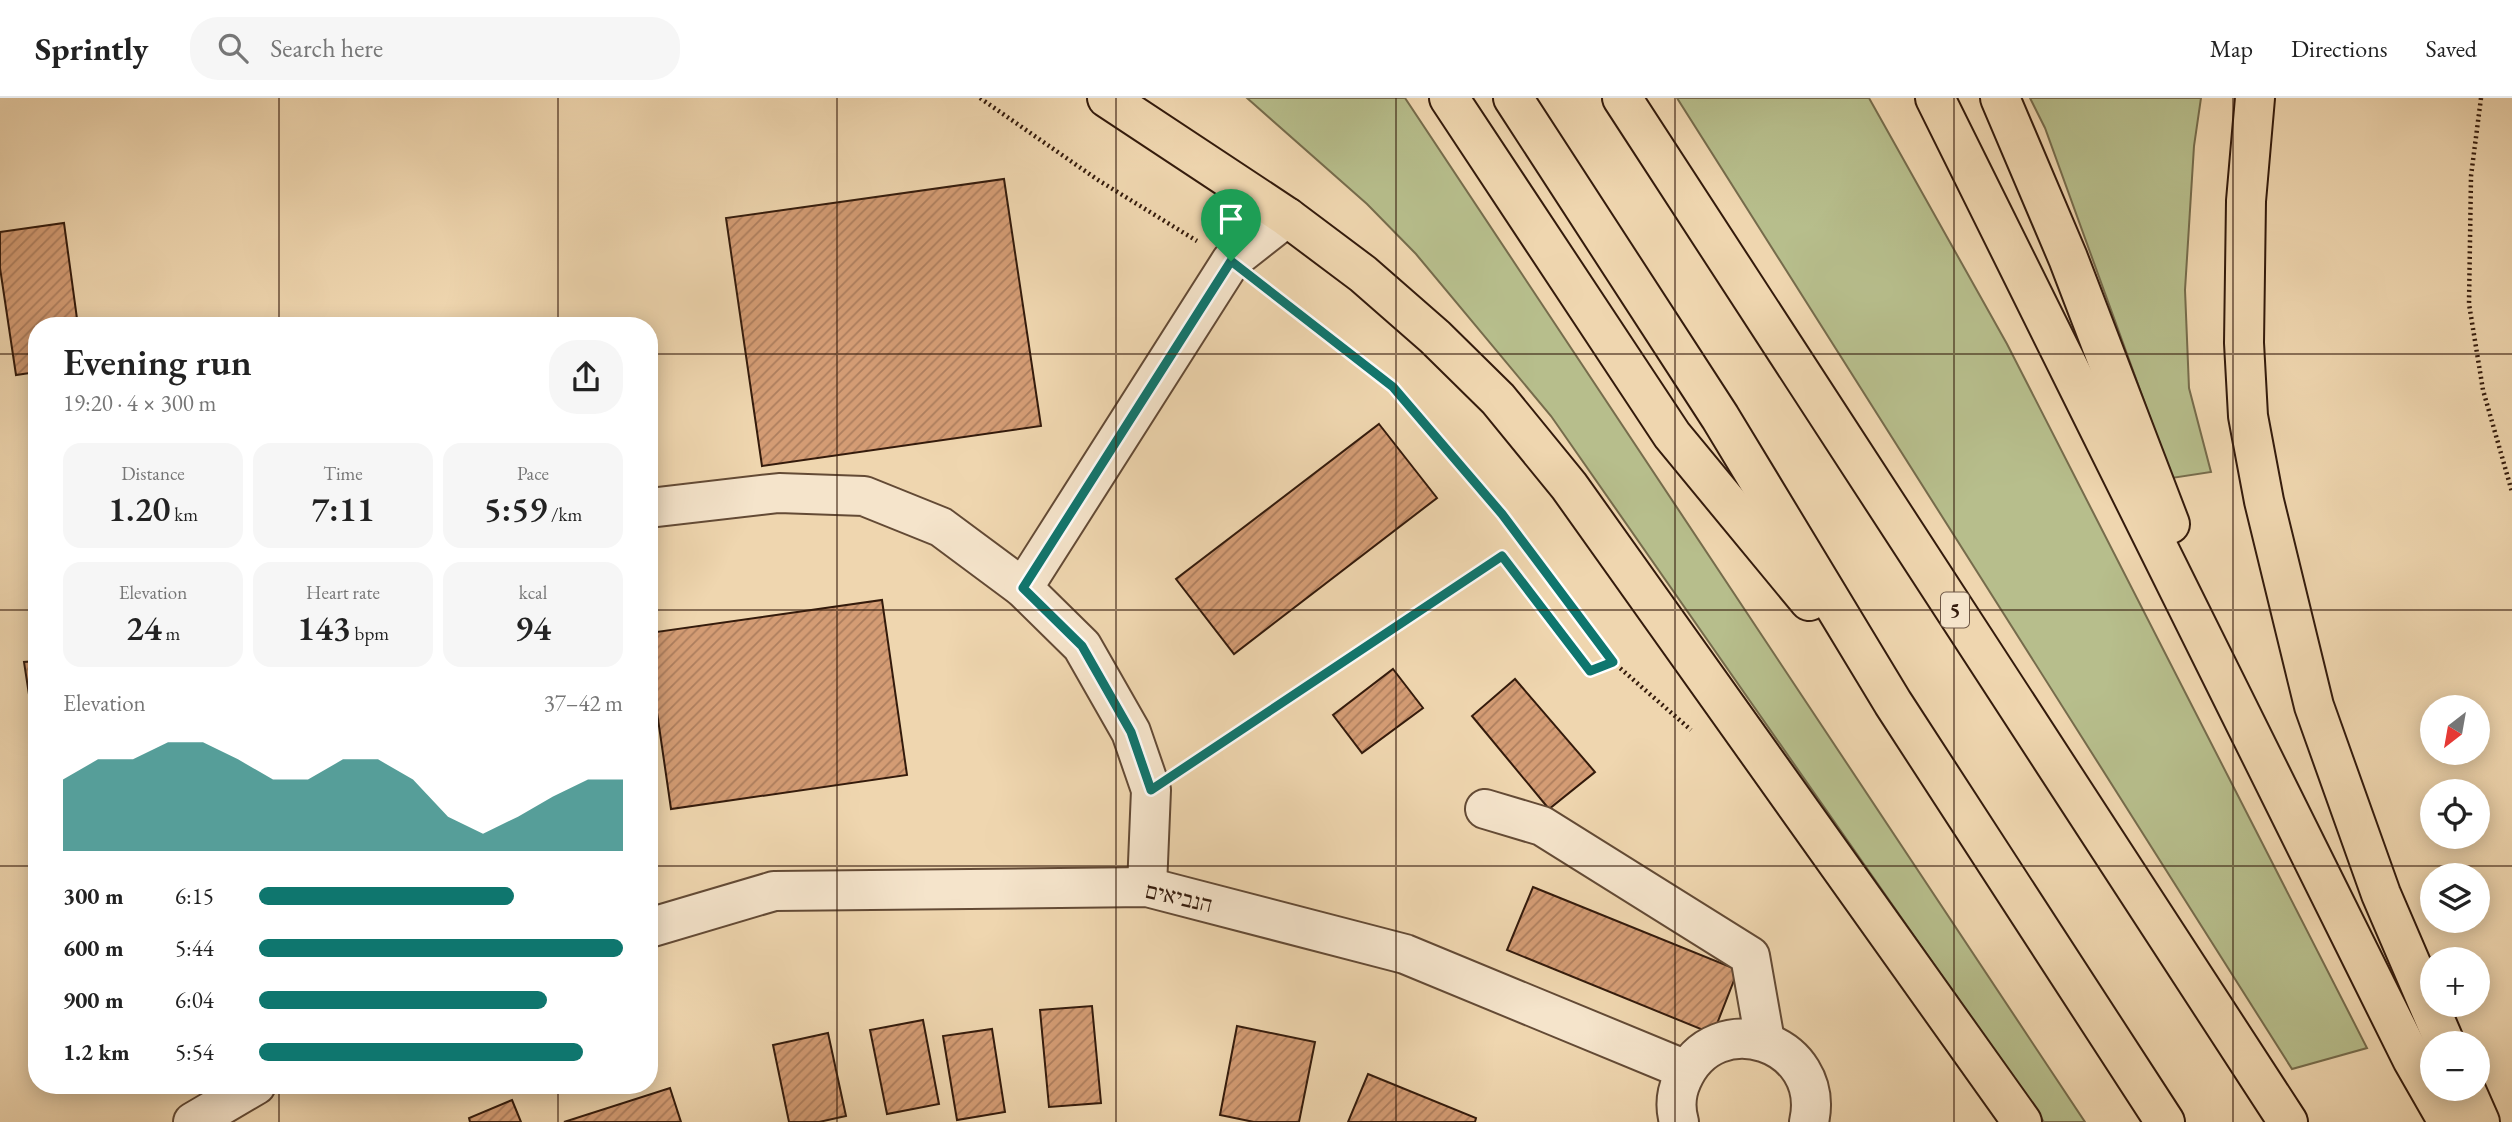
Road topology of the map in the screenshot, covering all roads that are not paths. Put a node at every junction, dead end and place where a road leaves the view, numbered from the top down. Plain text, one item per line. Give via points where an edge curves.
1 (1107, 98) edge
2 (1449, 98) edge
3 (1513, 98) edge
4 (1622, 98) edge
5 (1935, 98) edge
6 (1998, 98) edge
7 (2255, 98) edge
8 (1287, 217) junction
9 (658, 507) edge
10 (1023, 588) junction
11 (1893, 703) junction
12 (2251, 735) junction
13 (1485, 809) dead end
14 (1147, 887) junction
15 (658, 925) edge
16 (2440, 1031) edge
17 (1765, 1041) junction
18 (1686, 1070) junction
19 (241, 1094) edge
20 (2471, 1101) edge
21 (193, 1122) edge
22 (1679, 1122) edge
23 (1809, 1122) edge
24 (2022, 1122) edge
25 (2165, 1122) edge
26 (2288, 1122) edge
27 (2448, 1122) edge
28 (2480, 1122) edge

1 - 8 highway
2 - 11 highway via 1672,435
3 - 11 highway via 1720,416
4 - 26 highway, 5
5 - 12 highway
6 - 12 highway via 2073,270
7 - 16 highway via 2246,201 2244,343 2248,416 2262,489 2314,706 2381,894
8 - 10 street via 1231,261
8 - 24 highway via 1363,274 1435,337 1498,399 1569,486
9 - 10 street via 779,493 864,496 941,527
10 - 14 street via 1082,646 1131,732 1151,790
11 - 25 highway
12 - 27 highway via 2412,1059
13 - 17 street via 1542,826 1751,956
14 - 15 street, הנביאים via 774,891
14 - 18 street, הנביאים via 1405,954
17 - 18 street via 1742,1038 1720,1042 1701,1053
17 - 23 street via 1800,1068 1809,1088
18 - 22 street via 1678,1090
19 - 21 street
20 - 28 highway

